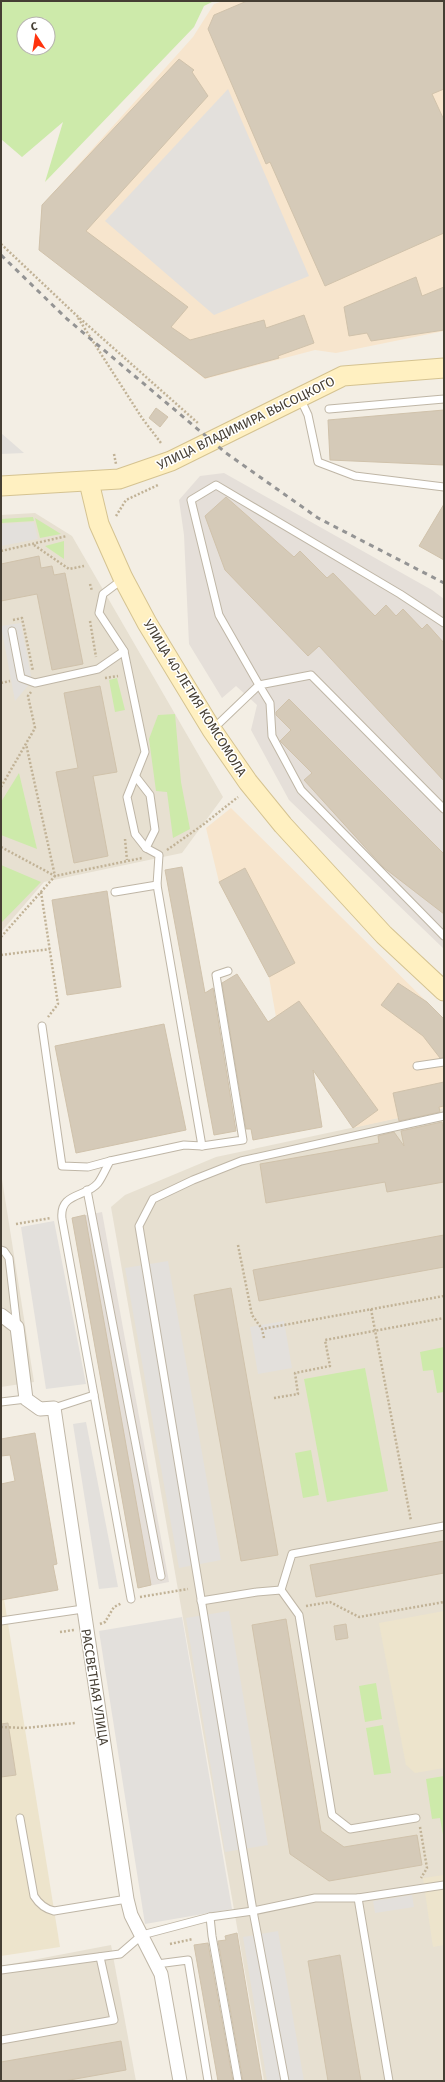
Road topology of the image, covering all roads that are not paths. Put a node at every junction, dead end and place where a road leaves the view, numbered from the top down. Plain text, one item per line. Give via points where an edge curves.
1 (444, 368) edge
2 (299, 396) junction
3 (444, 398) edge
4 (329, 409) dead end
5 (89, 482) junction
6 (1, 486) edge
7 (444, 487) edge
8 (123, 578) junction
9 (444, 623) edge
10 (12, 630) dead end
11 (124, 651) junction
12 (259, 685) junction
13 (212, 730) junction
14 (136, 777) junction
15 (444, 809) edge
16 (146, 848) junction
17 (157, 885) junction
18 (115, 892) dead end
19 (444, 936) edge
20 (228, 971) dead end
21 (444, 991) edge
22 (42, 1026) road end
23 (444, 1062) edge
24 (417, 1066) dead end
25 (444, 1116) edge
26 (202, 1146) junction
27 (110, 1161) junction
28 (87, 1190) junction
29 (1, 1250) edge
30 (1, 1315) edge
31 (17, 1327) junction
32 (94, 1394) junction
33 (26, 1399) junction
34 (1, 1402) edge
35 (54, 1408) junction
36 (444, 1526) edge
37 (162, 1576) dead end
38 (281, 1590) junction
39 (131, 1599) dead end
40 (201, 1602) junction
41 (83, 1609) junction
42 (1, 1621) edge
43 (20, 1818) dead end
44 (416, 1818) road end
45 (444, 1885) edge
46 (358, 1898) junction
47 (127, 1899) junction
48 (253, 1911) junction
49 (210, 1917) junction
50 (142, 1935) junction
51 (100, 1957) junction
52 (156, 1964) junction
53 (1, 1970) edge
54 (1, 2040) edge
55 (180, 2081) edge
56 (208, 2081) edge
57 (238, 2081) edge
58 (285, 2081) edge
59 (389, 2081) edge

1 - 2 main road, УЛИЦА ВЛАДИМИРА ВЫСОЦКОГО via 343,376
2 - 5 main road, УЛИЦА ВЛАДИМИРА ВЫСОЦКОГО via 171,461 119,479
2 - 7 lane via 308,415 318,462 356,476
3 - 4 lane
5 - 6 main road, УЛИЦА ВЛАДИМИРА ВЫСОЦКОГО
5 - 8 main road, УЛИЦА 40-ЛЕТИЯ КОМСОМОЛА via 99,524
8 - 11 lane via 103,594 99,613
8 - 13 main road, УЛИЦА 40-ЛЕТИЯ КОМСОМОЛА via 147,623
9 - 12 lane via 400,594 216,485 191,500 219,615
10 - 11 lane via 21,678 35,683 98,669
11 - 14 lane via 145,752
12 - 13 lane
12 - 15 lane via 311,675
12 - 19 lane via 270,703 272,736 301,790
13 - 21 main road, УЛИЦА 40-ЛЕТИЯ КОМСОМОЛА via 248,782 283,825 384,935
14 - 16 lane via 127,797 135,834
14 - 16 lane via 150,795 155,830
16 - 17 lane via 159,855
17 - 18 lane
17 - 26 lane
20 - 26 lane via 216,975 243,1140
22 - 27 lane via 62,1166 88,1167
23 - 24 lane
25 - 40 lane via 241,1161 153,1199 139,1226
26 - 27 lane via 184,1145
27 - 28 lane via 98,1184
28 - 32 lane via 70,1198 62,1207 62,1216
28 - 37 lane
29 - 31 lane via 9,1258
30 - 31 street
31 - 33 street
32 - 35 lane
32 - 39 lane
33 - 34 lane
33 - 35 street via 40,1409
35 - 41 street, РАССВЕТНАЯ УЛИЦА
36 - 38 lane via 292,1554
38 - 40 lane
38 - 44 lane via 299,1615 332,1815 350,1829
40 - 48 lane
41 - 42 lane
41 - 47 street, РАССВЕТНАЯ УЛИЦА
43 - 47 lane via 34,1896 39,1903 54,1910
45 - 46 lane
46 - 48 lane via 314,1898
46 - 59 lane
47 - 50 street, РАССВЕТНАЯ УЛИЦА via 131,1915
48 - 49 lane
48 - 58 lane
49 - 50 lane
49 - 57 lane
50 - 51 lane via 120,1954
50 - 52 street, РАССВЕТНАЯ УЛИЦА
51 - 53 lane
51 - 54 lane via 114,2020
52 - 55 street, РАССВЕТНАЯ УЛИЦА via 161,1974
52 - 56 lane via 188,1960

